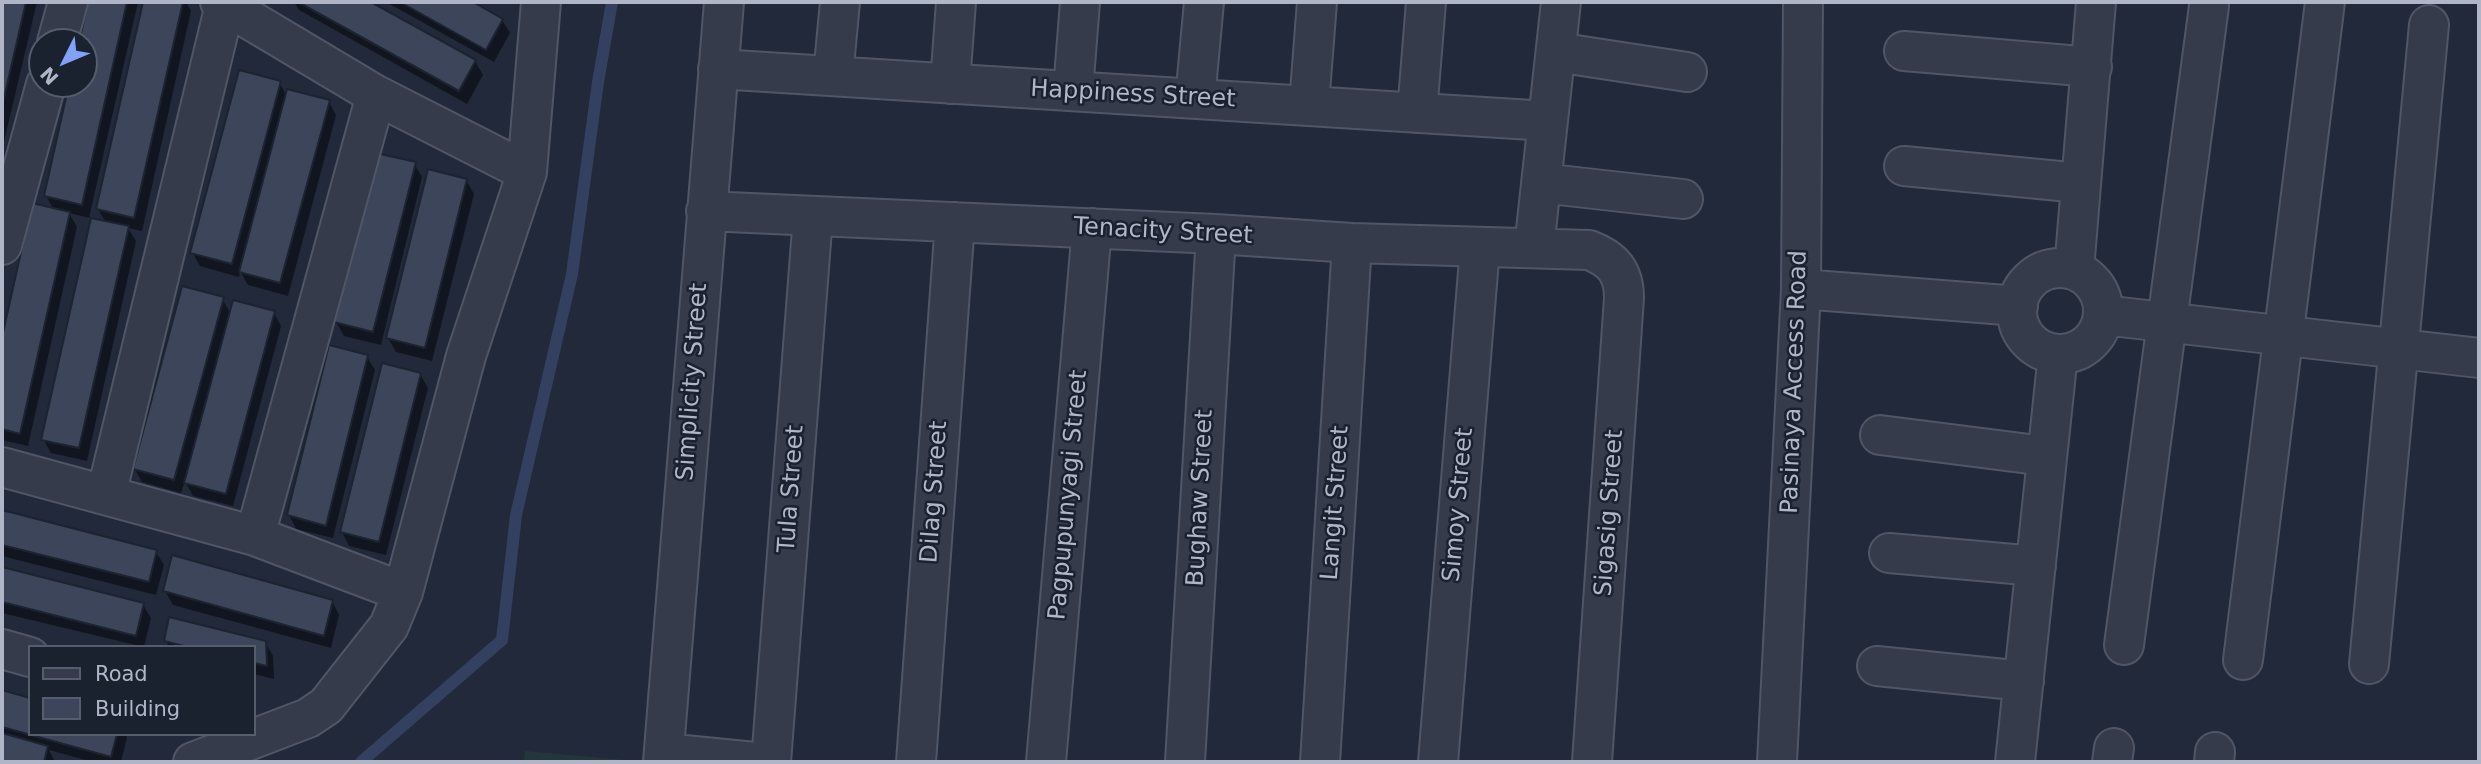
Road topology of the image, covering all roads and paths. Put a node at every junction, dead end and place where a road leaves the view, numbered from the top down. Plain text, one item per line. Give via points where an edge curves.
1 (68, 2) edge
2 (541, 2) edge
3 (724, 2) edge
4 (840, 2) edge
5 (956, 2) edge
6 (1080, 2) edge
7 (1204, 2) edge
8 (1317, 2) edge
9 (1426, 2) edge
10 (1561, 2) edge
11 (1803, 2) edge
12 (2096, 2) edge
13 (2325, 2) edge
14 (223, 3) edge
15 (2209, 6) dead end
16 (2429, 26) dead end
17 (61, 28) edge
18 (1903, 51) dead end
19 (1556, 52) junction
20 (2092, 67) junction
21 (718, 69) junction
22 (1687, 72) dead end
23 (833, 76) junction
24 (950, 84) junction
25 (1073, 91) junction
26 (376, 95) junction
27 (42, 98) edge
28 (1195, 99) junction
29 (1309, 105) junction
30 (1418, 113) junction
31 (1548, 121) junction
32 (1904, 166) dead end
33 (527, 172) junction
34 (1541, 183) junction
35 (2081, 183) junction
36 (1683, 199) dead end
37 (706, 211) junction
38 (813, 216) junction
39 (955, 222) junction
40 (1092, 228) junction
41 (1216, 234) junction
42 (1352, 243) junction
43 (2, 245) edge
44 (1480, 247) junction
45 (1534, 248) junction
46 (1616, 265) joint
47 (2074, 270) junction
48 (1801, 289) junction
49 (2018, 306) junction
50 (2103, 315) junction
51 (2167, 323) junction
52 (2283, 336) junction
53 (2398, 349) junction
54 (2057, 354) junction
55 (2479, 358) edge
56 (1880, 435) dead end
57 (2045, 456) junction
58 (2, 467) edge
59 (106, 495) junction
60 (255, 536) junction
61 (1889, 552) dead end
62 (2036, 566) junction
63 (403, 592) junction
64 (2124, 645) dead end
65 (2, 649) edge
66 (28, 656) edge
67 (2243, 660) dead end
68 (2369, 664) dead end
69 (1877, 666) dead end
70 (2024, 681) junction
71 (268, 724) edge
72 (244, 736) edge
73 (664, 758) edge
74 (192, 762) edge
75 (755, 762) edge
76 (771, 762) edge
77 (916, 762) edge
78 (1046, 762) edge
79 (1185, 762) edge
80 (1320, 762) edge
81 (1438, 762) edge
82 (1592, 762) edge
83 (1777, 762) edge
84 (2015, 762) edge

1 - 17 street
2 - 33 street
3 - 21 street, Simplicity Street
4 - 23 street
5 - 24 street
6 - 25 street
7 - 28 street
8 - 29 street
9 - 30 street
10 - 19 street
11 - 48 street, Pasinaya Access Road
12 - 20 street
13 - 52 street
14 - 26 street
14 - 59 street
15 - 51 street
16 - 53 street
18 - 20 street
19 - 22 street
19 - 31 street
20 - 35 street
21 - 23 street, Happiness Street
21 - 37 street, Simplicity Street
23 - 24 street, Happiness Street
24 - 25 street, Happiness Street
25 - 28 street, Happiness Street
26 - 33 street
26 - 60 street
27 - 43 street
28 - 29 street, Happiness Street
29 - 30 street, Happiness Street
30 - 31 street, Happiness Street
31 - 34 street
32 - 35 street
33 - 63 street via 466,356
34 - 36 street
34 - 45 street
35 - 47 street
37 - 38 street, Tenacity Street
37 - 73 street, Simplicity Street
38 - 39 street, Tenacity Street
38 - 76 street, Tula Street
39 - 40 street, Tenacity Street
39 - 77 street, Dilag Street
40 - 41 street, Tenacity Street
40 - 78 street, Pagpupunyagi Street
41 - 42 street, Tenacity Street
41 - 79 street, Bughaw Street
42 - 44 street, Tenacity Street
42 - 80 street, Langit Street
44 - 45 street, Tenacity Street
44 - 81 street, Simoy Street
45 - 46 street, Tenacity Street via 1589,250
46 - 82 street, Sigasig Street via 1624,298
47 - 49 street via 2040,273 2029,282
47 - 50 street via 2094,285
48 - 49 street
48 - 83 street, Pasinaya Access Road
49 - 54 street via 2023,333 2032,344
50 - 51 street
50 - 54 street via 2100,328 2083,348
51 - 52 street
51 - 64 street
52 - 53 street
52 - 67 street
53 - 55 street
53 - 68 street
54 - 57 street
56 - 57 street
57 - 62 street
58 - 59 street
59 - 60 street
60 - 63 street
61 - 62 street
62 - 70 street
63 - 71 street via 389,626 326,706 308,718
65 - 66 street
69 - 70 street
70 - 84 street
72 - 74 street
73 - 75 street

